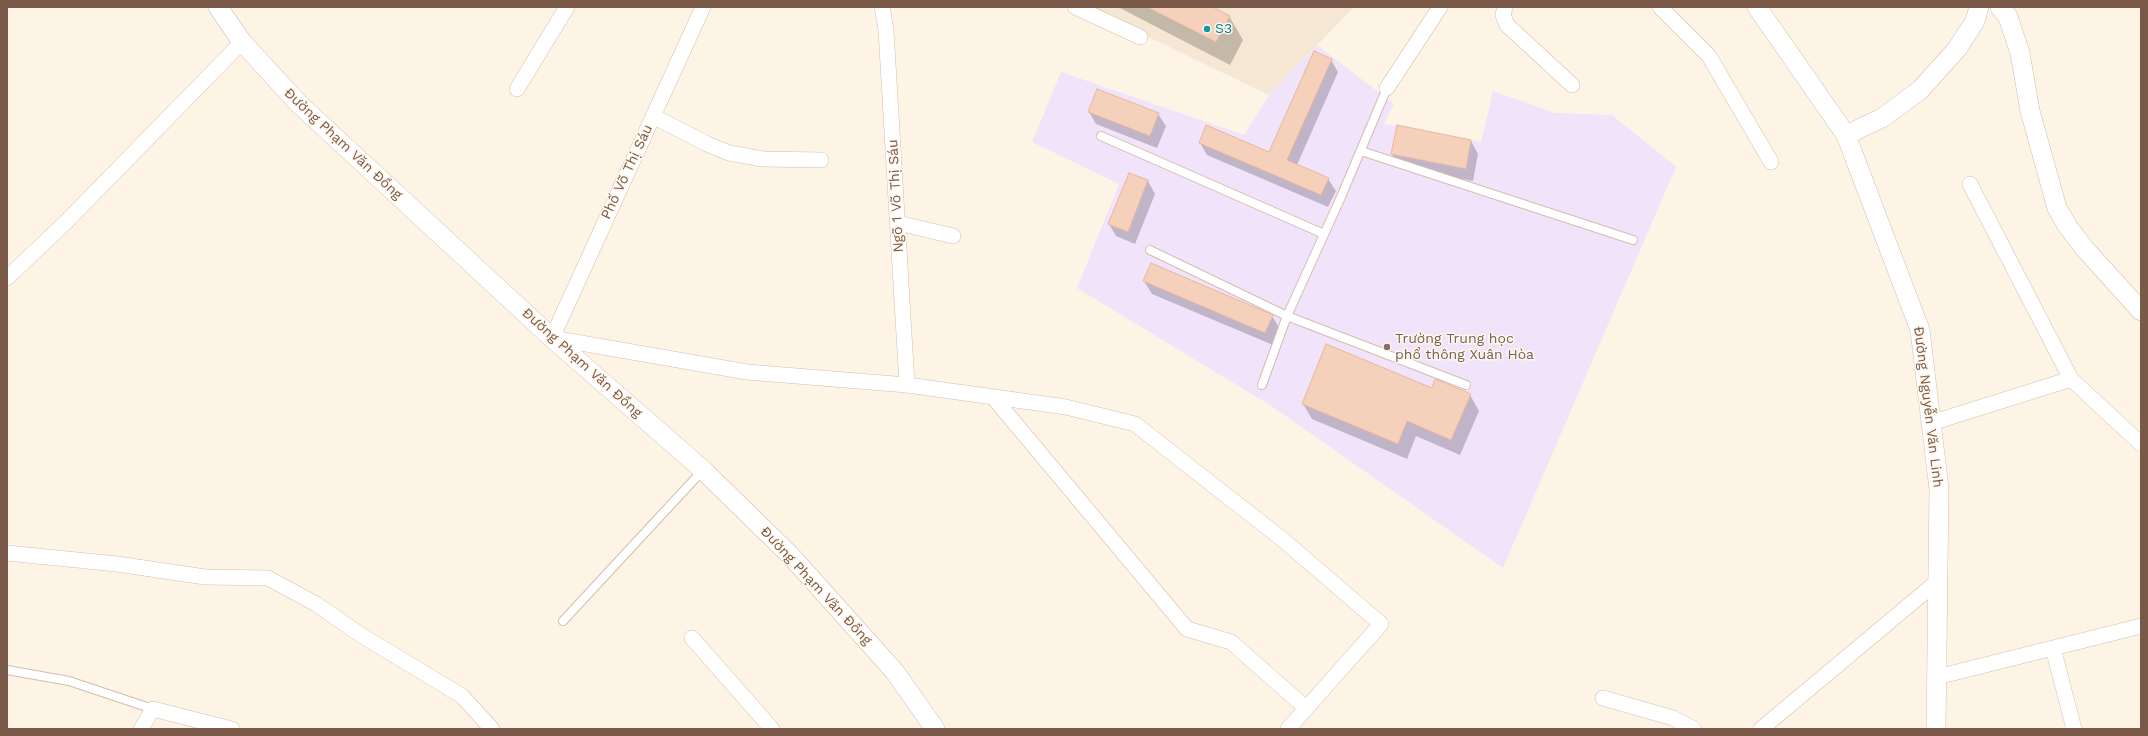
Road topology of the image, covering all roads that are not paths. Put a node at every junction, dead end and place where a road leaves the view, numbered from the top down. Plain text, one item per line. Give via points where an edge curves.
1 (218, 7) edge
2 (567, 7) edge
3 (703, 7) edge
4 (882, 7) edge
5 (1075, 7) edge
6 (1440, 7) edge
7 (1505, 7) edge
8 (1660, 7) edge
9 (1757, 7) edge
10 (1979, 7) edge
11 (2000, 7) edge
12 (1140, 37) dead end
13 (242, 42) junction
14 (1572, 86) dead end
15 (517, 88) dead end
16 (1387, 88) joint
17 (653, 116) junction
18 (1846, 135) junction
19 (1101, 136) dead end
20 (1361, 151) junction
21 (822, 160) dead end
22 (1771, 162) dead end
23 (1970, 184) dead end
24 (898, 223) junction
25 (1324, 234) junction
26 (953, 236) dead end
27 (1633, 240) dead end
28 (1150, 250) dead end
29 (7, 278) edge
30 (2141, 311) edge
31 (1287, 316) junction
32 (552, 338) junction
33 (2071, 379) junction
34 (907, 385) junction
35 (1262, 385) dead end
36 (1466, 385) dead end
37 (993, 397) junction
38 (1931, 423) junction
39 (2141, 444) edge
40 (703, 470) junction
41 (7, 553) edge
42 (1938, 580) junction
43 (563, 621) dead end
44 (2141, 626) edge
45 (692, 638) dead end
46 (2053, 648) junction
47 (7, 670) edge
48 (1937, 678) junction
49 (1603, 698) dead end
50 (1306, 708) junction
51 (153, 709) junction
52 (141, 729) edge
53 (232, 729) edge
54 (492, 729) edge
55 (772, 729) edge
56 (935, 729) edge
57 (1288, 729) edge
58 (1694, 729) edge
59 (1761, 729) edge
60 (1936, 729) edge
61 (2074, 729) edge

1 - 13 street, Đường Phạm Văn Đồng
2 - 15 street
3 - 17 street, Phố Võ Thị Sáu
4 - 24 street, Ngõ 1 Võ Thị Sáu via 886,30
5 - 12 street
6 - 16 street
7 - 14 street via 1503,15 1507,25
8 - 22 street via 1709,56
9 - 18 street, Đường Nguyễn Văn Linh
10 - 18 street via 1975,21 1957,49 1920,90 1882,118
11 - 30 street via 2008,17 2020,53 2030,111 2057,208 2085,249
13 - 29 street via 72,216
13 - 32 street, Đường Phạm Văn Đồng via 299,104
16 - 20 lane
17 - 21 street via 729,153 763,159
17 - 32 street, Phố Võ Thị Sáu
18 - 38 street, Đường Nguyễn Văn Linh via 1920,330
19 - 25 lane
20 - 25 lane
20 - 27 lane
23 - 33 street
24 - 26 street
24 - 34 street, Ngõ 1 Võ Thị Sáu
25 - 31 lane
28 - 31 lane
31 - 35 lane
31 - 36 lane
32 - 34 street via 747,372
32 - 40 street, Đường Phạm Văn Đồng
33 - 38 street
33 - 39 street
34 - 37 street
37 - 50 street via 1187,629 1231,642
37 - 50 street via 1066,407 1135,424 1282,539 1381,624
38 - 42 street, Đường Nguyễn Văn Linh via 1939,489
40 - 43 lane
40 - 56 street, Đường Phạm Văn Đồng via 791,556 895,672
41 - 54 street via 117,564 205,577 268,578 316,604 361,635 462,696
42 - 48 street, Đường Nguyễn Văn Linh
42 - 59 street
44 - 46 street
45 - 55 street
46 - 48 street
46 - 61 street
47 - 51 lane via 69,681
48 - 60 street, Đường Nguyễn Văn Linh
49 - 58 street via 1673,718
50 - 57 street
51 - 52 street
51 - 53 street

